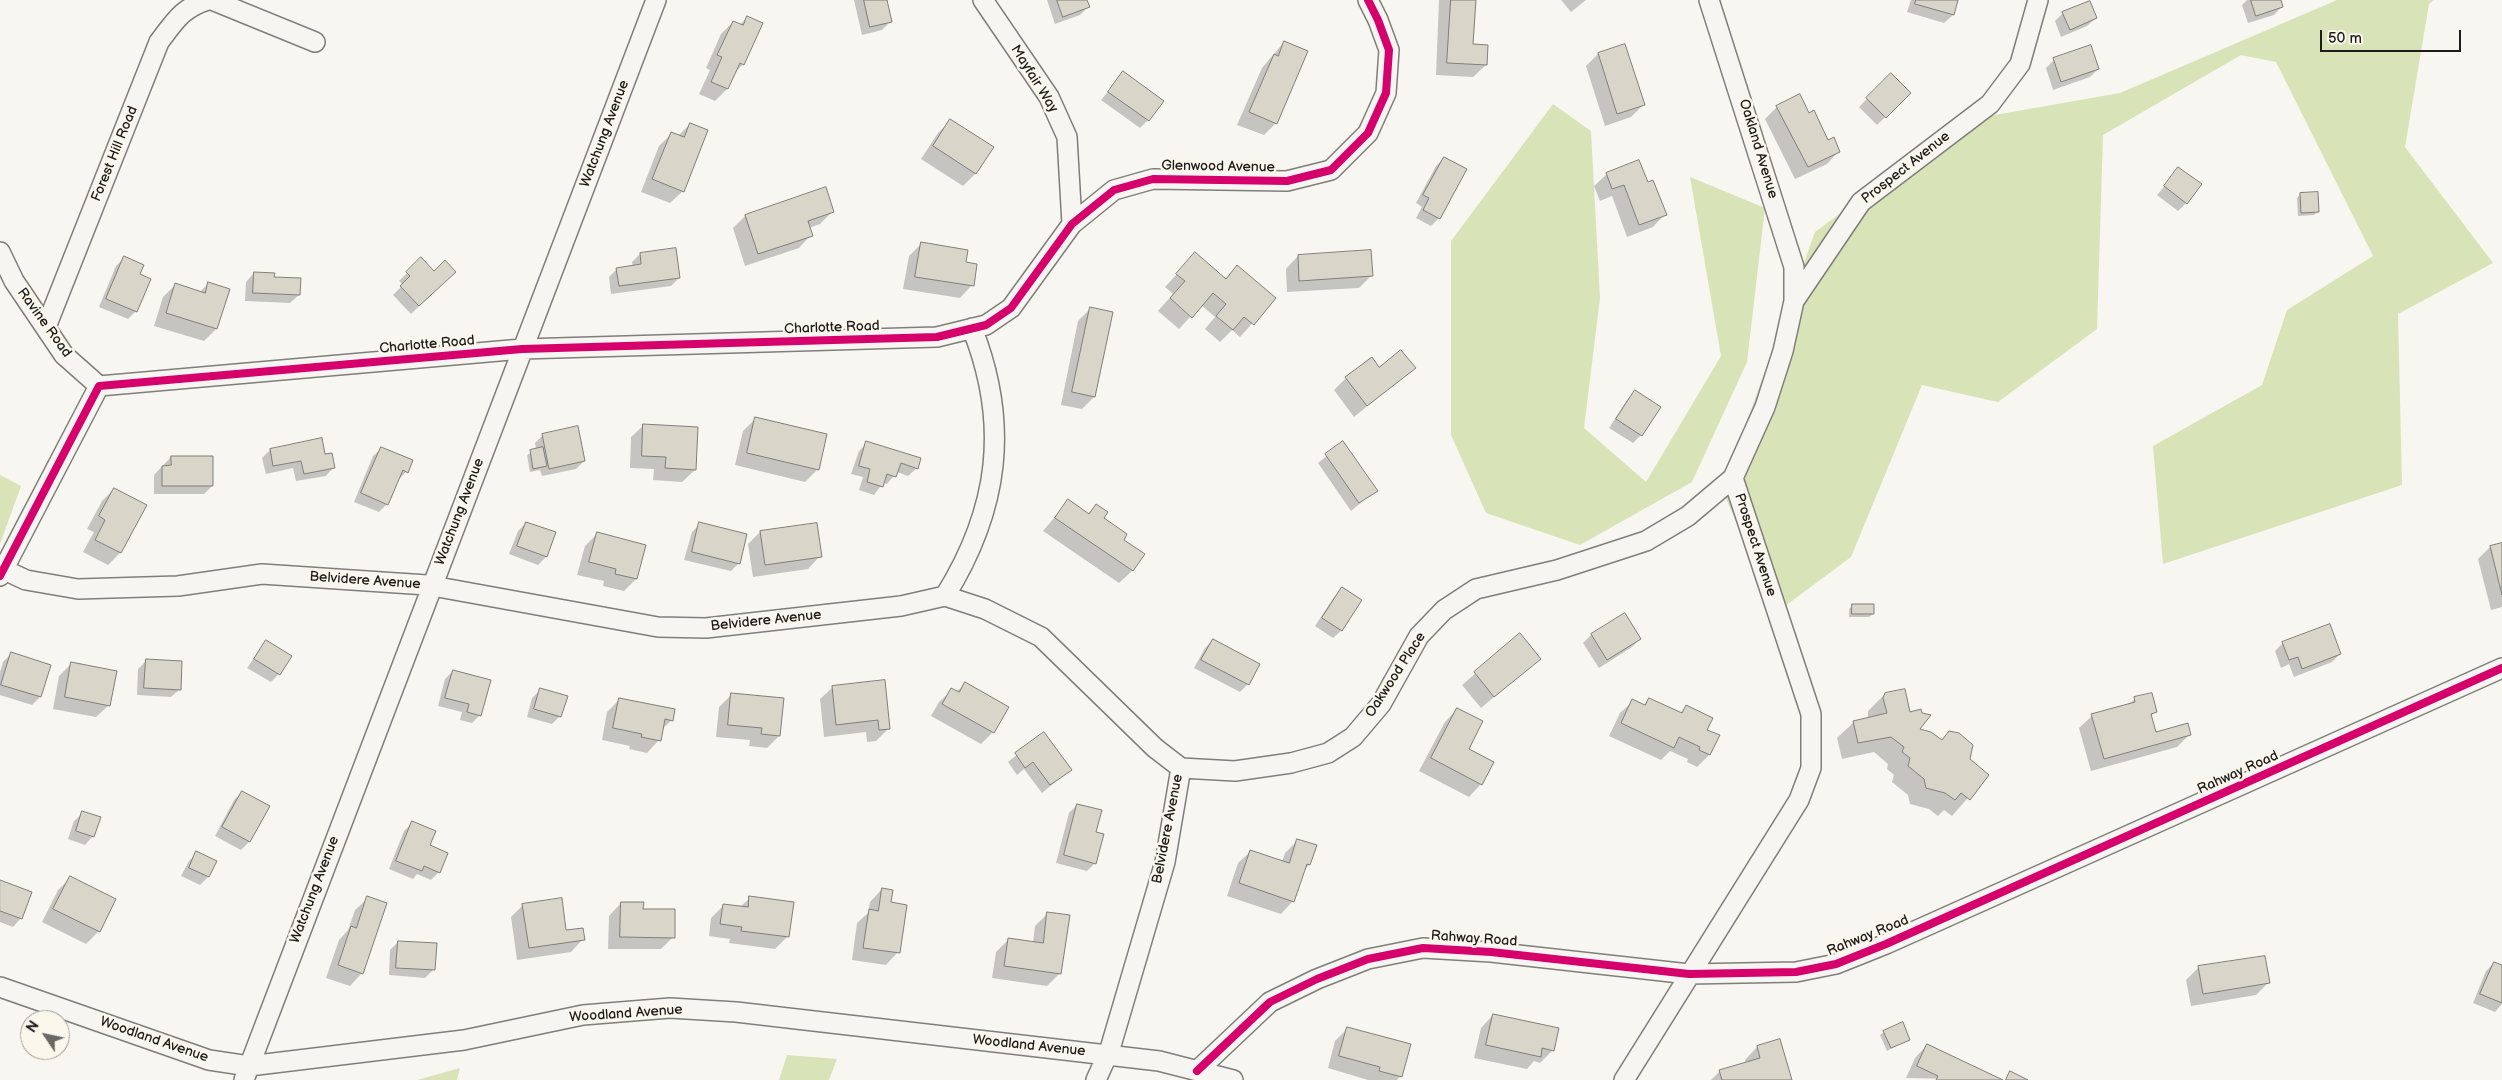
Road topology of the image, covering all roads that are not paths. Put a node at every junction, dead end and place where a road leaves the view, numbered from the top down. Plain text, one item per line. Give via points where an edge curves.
1 (208, 0) edge
2 (212, 0) edge
3 (656, 0) edge
4 (983, 0) edge
5 (1368, 0) edge
6 (1709, 0) edge
7 (2038, 0) edge
8 (314, 42) dead end
9 (1072, 224) junction
10 (0, 252) edge
11 (1794, 301) junction
12 (46, 327) junction
13 (972, 328) junction
14 (522, 349) junction
15 (99, 386) junction
16 (1733, 478) junction
17 (1, 571) edge
18 (432, 586) junction
19 (945, 596) junction
20 (2502, 668) edge
21 (1181, 768) junction
22 (1689, 974) junction
23 (0, 987) edge
24 (1107, 1055) junction
25 (1197, 1071) junction
26 (247, 1073) edge
27 (1096, 1080) edge
28 (1233, 1080) edge
29 (1624, 1080) edge

1 - 12 street, Forest Hill Road via 182,12 159,42
2 - 8 street
3 - 14 street, Watchung Avenue
4 - 9 street, Mayfair Way via 1049,97 1067,138
5 - 9 street, Glenwood Avenue via 1389,50 1386,93 1368,132 1331,170 1287,181 1153,179 1114,190
6 - 11 street, Oakland Avenue via 1794,267
7 - 11 street, Prospect Avenue via 2020,64 1990,104 1860,202
9 - 13 street, Glenwood Avenue via 1012,308 986,325
10 - 12 street, Ravine Road via 14,281
11 - 16 street, Prospect Avenue via 1783,351 1765,407
12 - 15 street, Ravine Road via 64,355
13 - 14 street, Charlotte Road via 937,337
13 - 19 street via 988,376 993,404 994,461 991,489 977,535 962,570
14 - 15 street, Charlotte Road
14 - 18 street, Watchung Avenue
15 - 17 street
16 - 21 street, Oakwood Place via 1688,516 1646,541 1557,570 1476,589 1444,610 1419,636 1381,704 1353,737 1328,753 1291,763 1235,771
16 - 22 street, Prospect Avenue via 1811,714 1811,768 1799,800
17 - 18 street, Belvidere Avenue via 26,580 78,589 178,586 262,574
18 - 19 street, Belvidere Avenue via 658,627 687,628 901,606
18 - 26 street, Watchung Avenue
19 - 21 street, Belvidere Avenue via 985,609 1041,637 1155,748
20 - 22 street, Rahway Road via 1836,964 1796,972
21 - 24 street, Belvidere Avenue via 1165,862
22 - 25 street, Rahway Road via 1491,952 1424,948 1377,957 1317,979 1270,1002
22 - 29 street, Prospect Avenue
23 - 26 street, Woodland Avenue
24 - 25 street, Woodland Avenue via 1159,1061
24 - 26 street, Woodland Avenue via 736,1012 670,1008 584,1015 464,1040
24 - 27 street, Belvidere Avenue
25 - 28 street, Woodland Avenue

